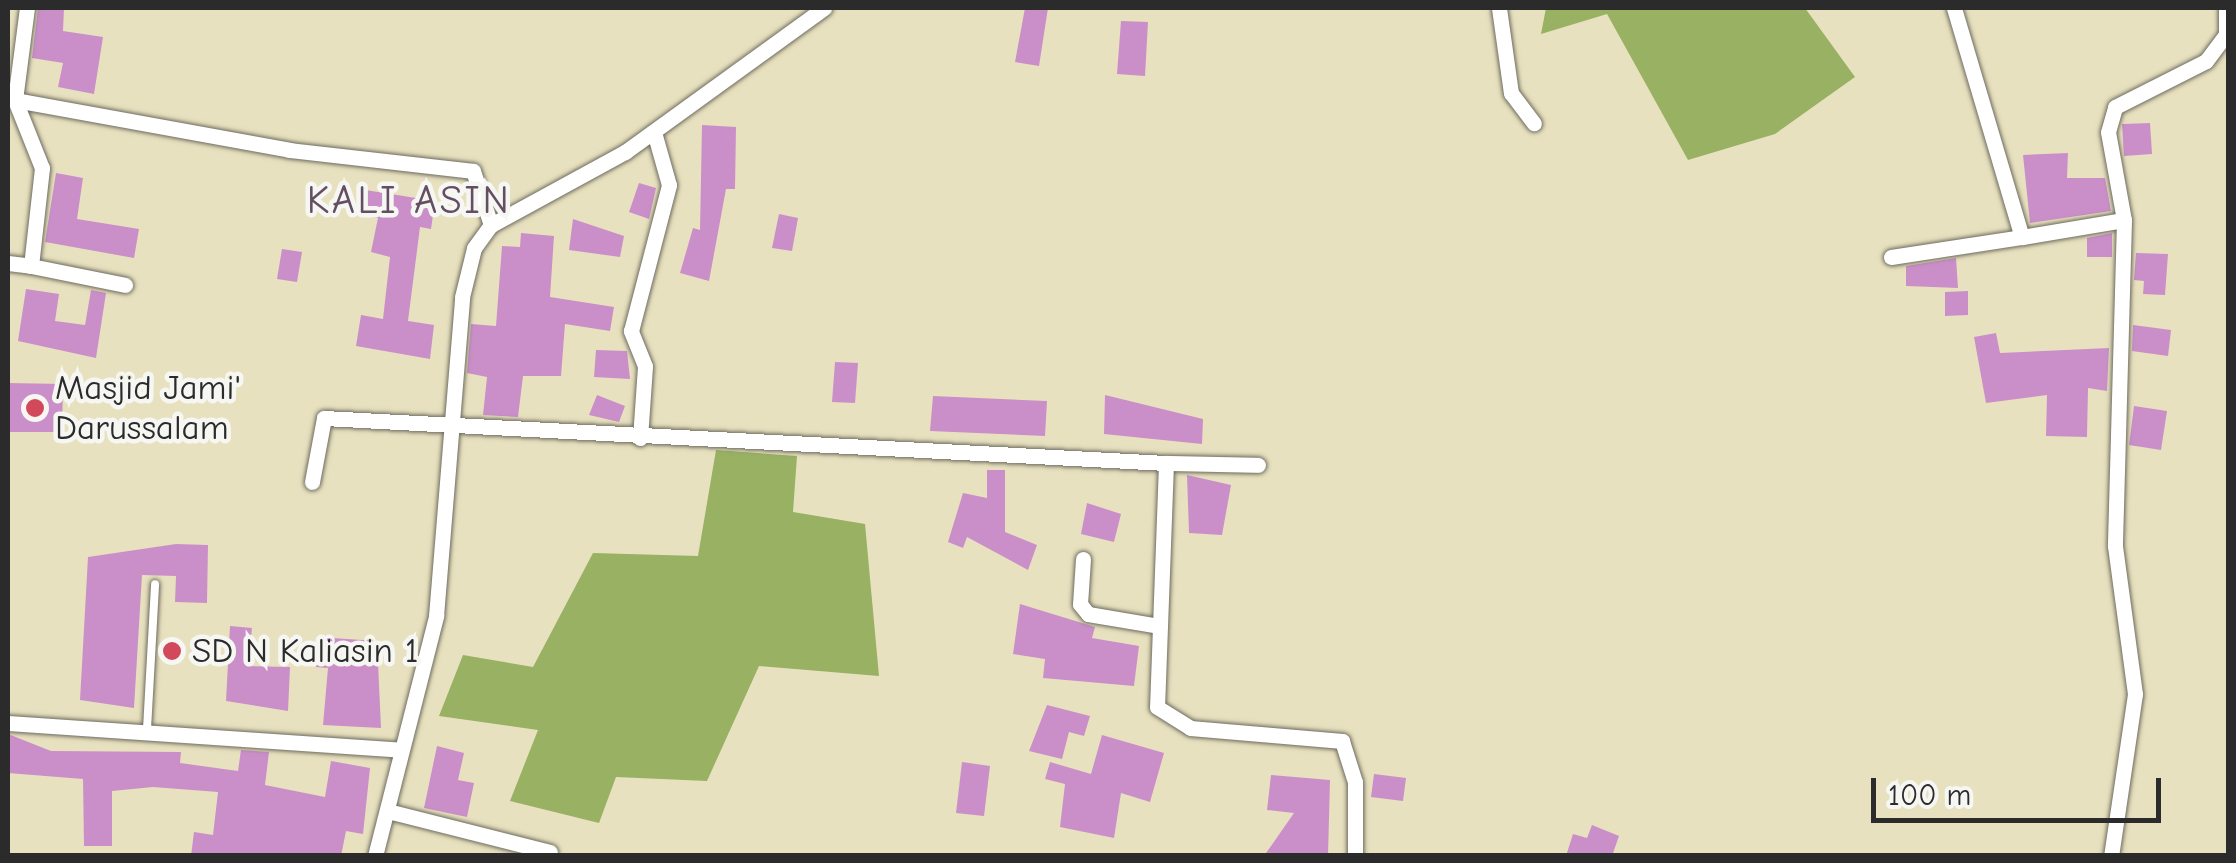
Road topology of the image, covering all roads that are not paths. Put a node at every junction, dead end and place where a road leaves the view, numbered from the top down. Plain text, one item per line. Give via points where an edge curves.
1 (27, 8) edge
2 (824, 8) edge
3 (1499, 8) edge
4 (1954, 8) edge
5 (2226, 8) edge
6 (15, 100) junction
7 (1534, 123) dead end
8 (654, 132) junction
9 (2124, 220) junction
10 (491, 225) junction
11 (2022, 237) junction
12 (1891, 257) dead end
13 (8, 263) edge
14 (31, 266) junction
15 (125, 285) dead end
16 (456, 427) junction
17 (640, 438) junction
18 (1166, 463) junction
19 (1258, 464) dead end
20 (312, 482) dead end
21 (1082, 559) dead end
22 (154, 584) dead end
23 (1160, 626) junction
24 (8, 723) edge
25 (147, 728) junction
26 (401, 750) junction
27 (388, 810) junction
28 (550, 852) dead end
29 (376, 856) edge
30 (1354, 856) edge
31 (2111, 856) edge

1 - 6 street
2 - 8 street
3 - 7 street via 1511,94
4 - 11 street
5 - 9 street via 2226,34 2206,61 2115,107 2108,132
6 - 10 street via 289,150 473,171
6 - 14 street via 41,154
8 - 10 street
8 - 17 street via 669,184 631,331 646,366
9 - 11 street
9 - 31 street via 2115,546 2136,694
10 - 16 street via 466,269
11 - 12 street
13 - 14 street
14 - 15 street
16 - 17 street
16 - 20 street via 321,419
16 - 26 street via 436,616
17 - 18 street
18 - 19 street
18 - 23 street
21 - 23 street via 1088,614
22 - 25 lane
23 - 30 street via 1157,707 1168,722 1342,741 1356,782
24 - 25 street
25 - 26 street
26 - 27 street
27 - 28 street
27 - 29 street

